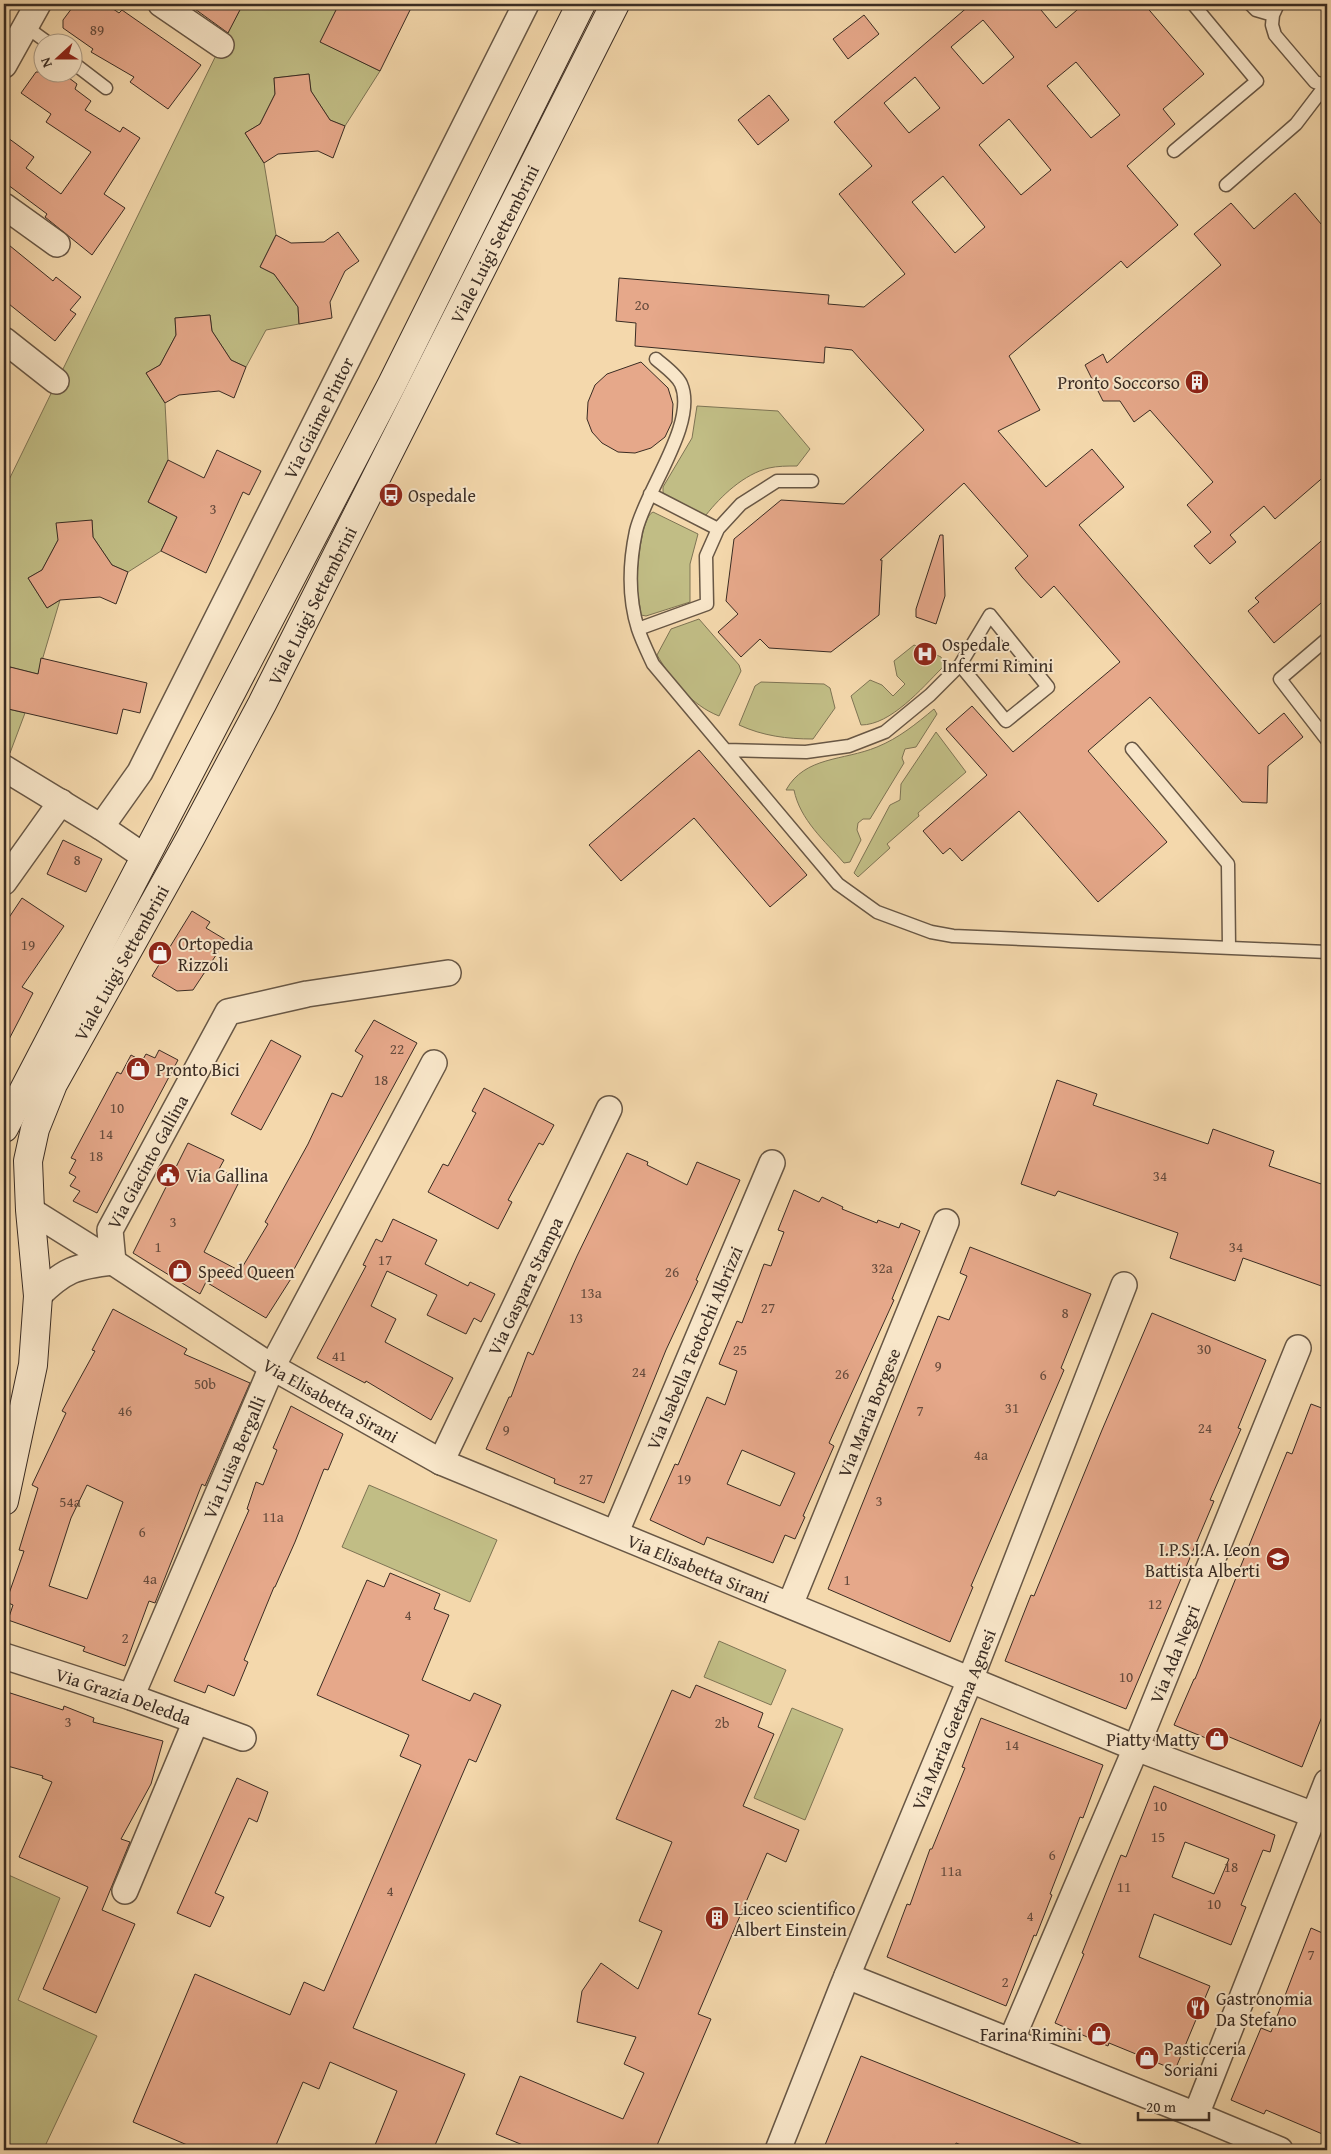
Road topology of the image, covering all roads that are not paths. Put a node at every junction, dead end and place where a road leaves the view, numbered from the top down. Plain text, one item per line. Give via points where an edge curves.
1 (38, 4) edge
2 (161, 4) edge
3 (526, 4) edge
4 (581, 4) edge
5 (615, 4) edge
6 (1193, 4) edge
7 (1250, 4) edge
8 (1276, 9) edge
9 (25, 26) junction
10 (33, 32) edge
11 (221, 45) dead end
12 (4, 65) edge
13 (82, 70) edge
14 (1326, 86) edge
15 (106, 88) dead end
16 (1174, 151) dead end
17 (1226, 185) dead end
18 (500, 198) junction
19 (4, 206) edge
20 (56, 244) dead end
21 (4, 340) edge
22 (656, 359) dead end
23 (56, 381) dead end
24 (812, 481) dead end
25 (650, 494) junction
26 (718, 529) junction
27 (638, 630) junction
28 (1327, 639) edge
29 (960, 665) junction
30 (1327, 740) edge
31 (1132, 749) dead end
32 (726, 750) junction
33 (4, 768) edge
34 (61, 802) junction
35 (101, 827) junction
36 (145, 857) junction
37 (4, 882) edge
38 (1229, 947) junction
39 (1327, 952) edge
40 (448, 972) dead end
41 (434, 1063) dead end
42 (609, 1109) dead end
43 (4, 1128) edge
44 (772, 1163) dead end
45 (30, 1210) junction
46 (946, 1222) dead end
47 (113, 1262) junction
48 (1124, 1286) dead end
49 (38, 1296) junction
50 (1298, 1348) dead end
51 (272, 1368) junction
52 (442, 1462) junction
53 (4, 1501) edge
54 (616, 1532) junction
55 (790, 1604) junction
56 (4, 1656) edge
57 (970, 1680) junction
58 (131, 1697) junction
59 (196, 1721) junction
60 (243, 1738) dead end
61 (1136, 1748) junction
62 (1327, 1782) edge
63 (1314, 1816) junction
64 (125, 1891) dead end
65 (847, 1976) junction
66 (1011, 2041) junction
67 (1196, 2115) junction
68 (778, 2150) edge
69 (1280, 2150) edge

1 - 9 street
2 - 11 street
3 - 35 street, Via Giaime Pintor via 140,772
4 - 18 main road, Viale Luigi Settembrini
5 - 18 main road, Viale Luigi Settembrini
6 - 16 lane via 1257,81
7 - 8 lane via 1256,10
8 - 14 lane via 1272,25 1275,35 1315,82
9 - 10 lane
9 - 12 street
13 - 15 lane
14 - 17 lane via 1296,124
18 - 36 main road, Viale Luigi Settembrini via 388,393
18 - 45 main road, Viale Luigi Settembrini via 262,704 53,1084 35,1129 28,1160
19 - 20 street
21 - 23 street
22 - 25 lane via 680,382 684,411 666,463
24 - 26 lane via 777,481 741,504
25 - 26 lane
25 - 27 lane via 636,530 629,585
26 - 27 lane via 706,556 707,604
27 - 32 lane via 654,664
28 - 30 lane via 1280,679
29 - 29 lane via 1006,721 1048,687 990,615
29 - 32 lane via 885,732 849,746 806,752
31 - 38 lane via 1228,864
32 - 38 lane via 838,884 877,912 931,932 953,936
33 - 34 street
34 - 35 street
34 - 37 street
35 - 36 street
36 - 43 main road, Viale Luigi Settembrini
38 - 39 lane
40 - 47 street, Via Giacinto Gallina via 307,994 228,1012 110,1230
41 - 51 street, Via Luisa Bergalli
42 - 52 street, Via Gaspara Stampa
44 - 54 street, Via Isabella Teotochi Albrizzi
45 - 47 street, Via Elisabetta Sirani
45 - 49 main road, Viale Luigi Settembrini
46 - 55 street, Via Maria Borgese
47 - 49 street via 72,1269 55,1279
47 - 51 street, Via Elisabetta Sirani
48 - 57 street, Via Maria Gaetana Agnesi
49 - 53 main road, Viale Luigi Settembrini via 33,1365
50 - 61 street, Via Ada Negri
51 - 52 street, Via Elisabetta Sirani
51 - 58 street, Via Luisa Bergalli
52 - 54 street, Via Elisabetta Sirani
54 - 55 street, Via Elisabetta Sirani
55 - 57 street, Via Elisabetta Sirani
56 - 58 street, Via Grazia Deledda
57 - 61 street, Via Elisabetta Sirani
57 - 65 street, Via Maria Gaetana Agnesi
58 - 59 street, Via Grazia Deledda
59 - 60 street, Via Grazia Deledda
59 - 64 street
61 - 63 street, Via Elisabetta Sirani
61 - 66 street, Via Ada Negri
62 - 63 street
63 - 67 street
65 - 66 street
65 - 68 street, Via Maria Gaetana Agnesi
66 - 67 street
67 - 69 street

